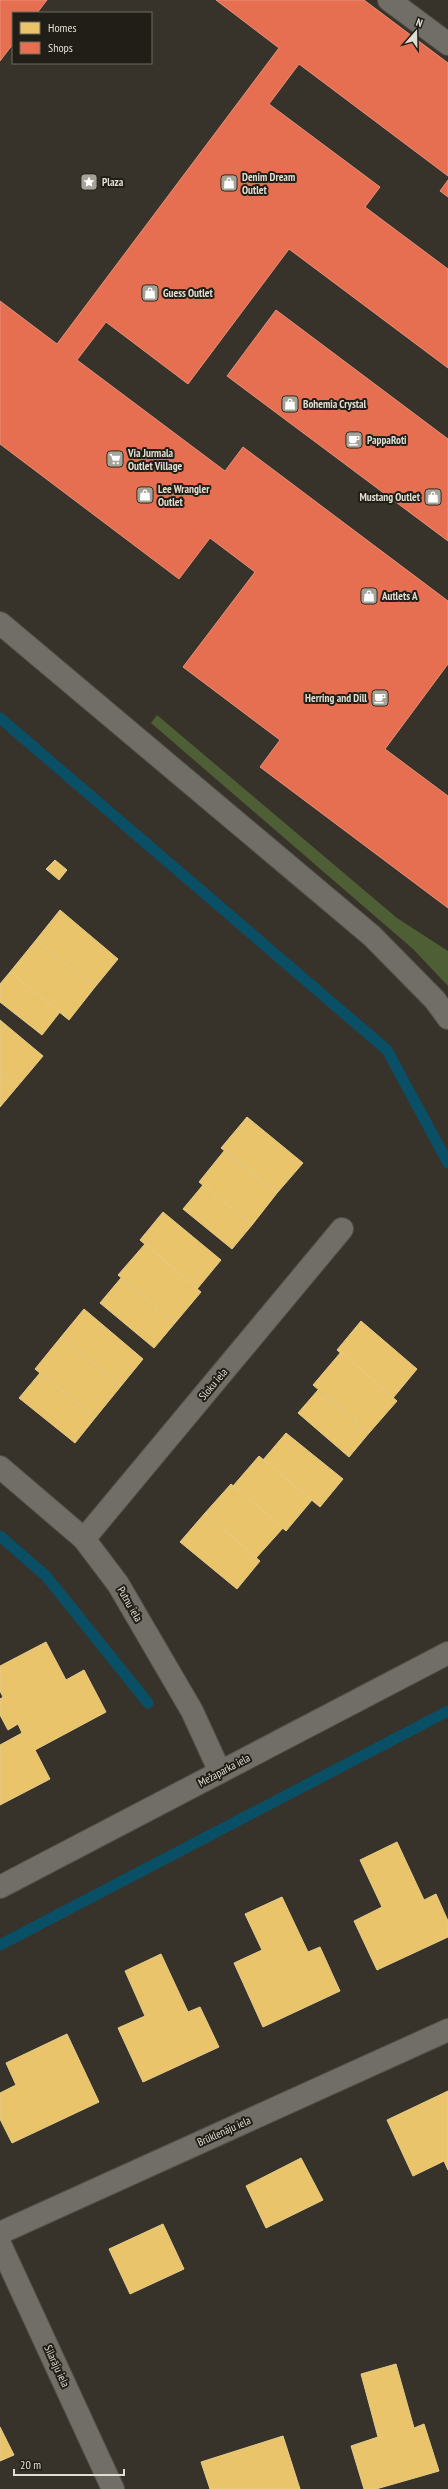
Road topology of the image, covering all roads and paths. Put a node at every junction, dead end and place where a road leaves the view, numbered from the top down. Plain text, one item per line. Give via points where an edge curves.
1 (389, 0) edge
2 (448, 44) edge
3 (0, 623) edge
4 (448, 1018) edge
5 (342, 1229) dead end
6 (0, 1467) edge
7 (84, 1539) junction
8 (448, 1653) edge
9 (220, 1772) junction
10 (0, 1887) edge
11 (448, 2030) edge
12 (0, 2233) edge
13 (0, 2244) edge
14 (113, 2489) edge

1 - 2 street
3 - 4 street via 372,936 435,1000
5 - 7 street, Sloku iela
6 - 7 street, Putnu iela
7 - 9 street, Putnu iela via 118,1584 185,1698
8 - 9 street, Mežaparka iela
9 - 10 street, Mežaparka iela
11 - 12 street, Brūklenāju iela
13 - 14 street, Silarāju iela

